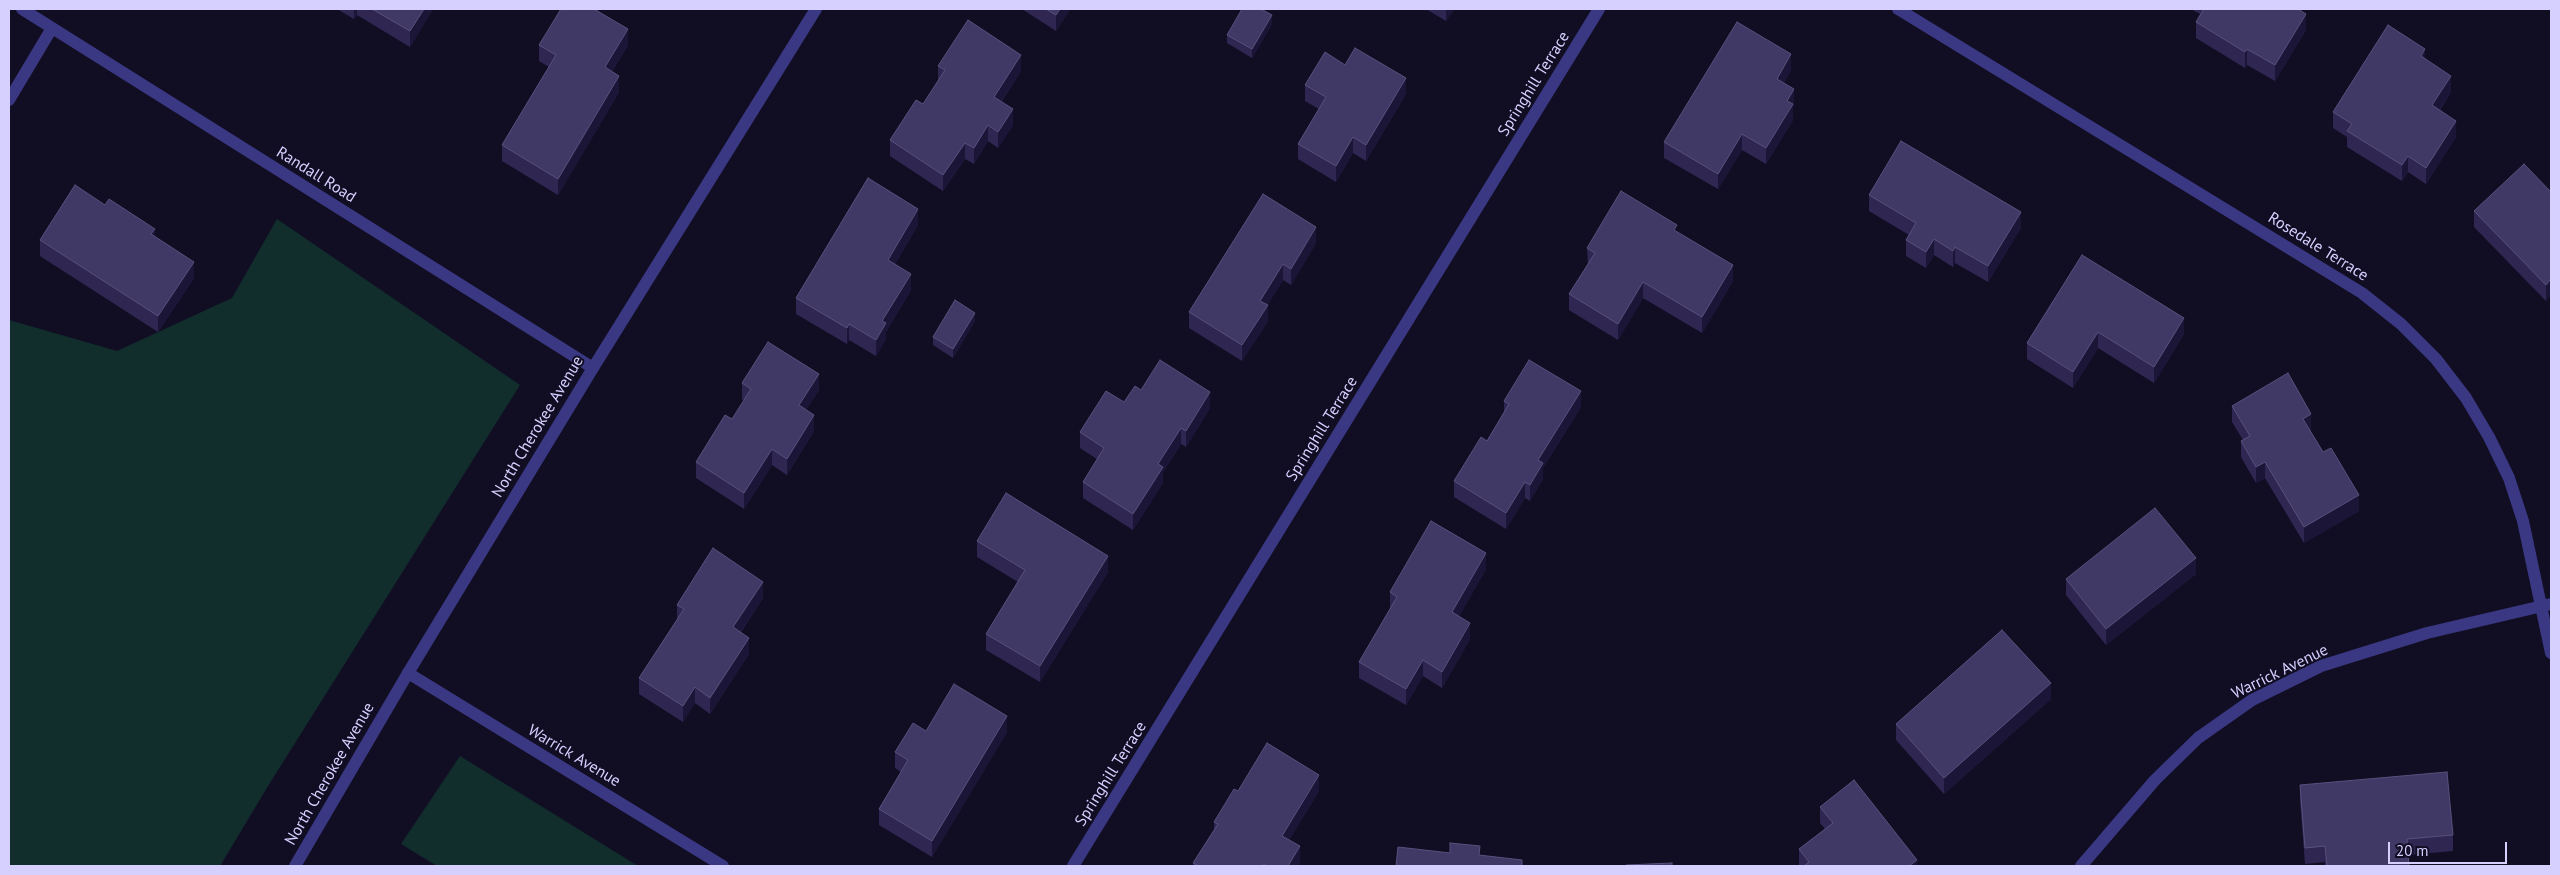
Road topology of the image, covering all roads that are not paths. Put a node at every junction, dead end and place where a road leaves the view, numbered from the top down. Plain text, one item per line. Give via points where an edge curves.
1 (22, 9) edge
2 (816, 9) edge
3 (1599, 9) edge
4 (1898, 9) edge
5 (52, 28) junction
6 (9, 100) edge
7 (593, 368) junction
8 (2546, 605) edge
9 (2551, 654) edge
10 (408, 673) junction
11 (295, 866) edge
12 (723, 866) edge
13 (1073, 866) edge
14 (2081, 866) edge

1 - 5 street, Randall Road
2 - 7 street, North Cherokee Avenue
3 - 13 street, Springhill Terrace
4 - 8 street, Rosedale Terrace via 2362,293 2400,324 2436,359 2466,398 2489,437 2509,478
5 - 6 street
5 - 7 street, Randall Road
7 - 10 street, North Cherokee Avenue
8 - 9 street, Rosedale Terrace
8 - 14 street, Warrick Avenue via 2427,634 2321,666 2252,700 2183,752
10 - 11 street, North Cherokee Avenue
10 - 12 street, Warrick Avenue

